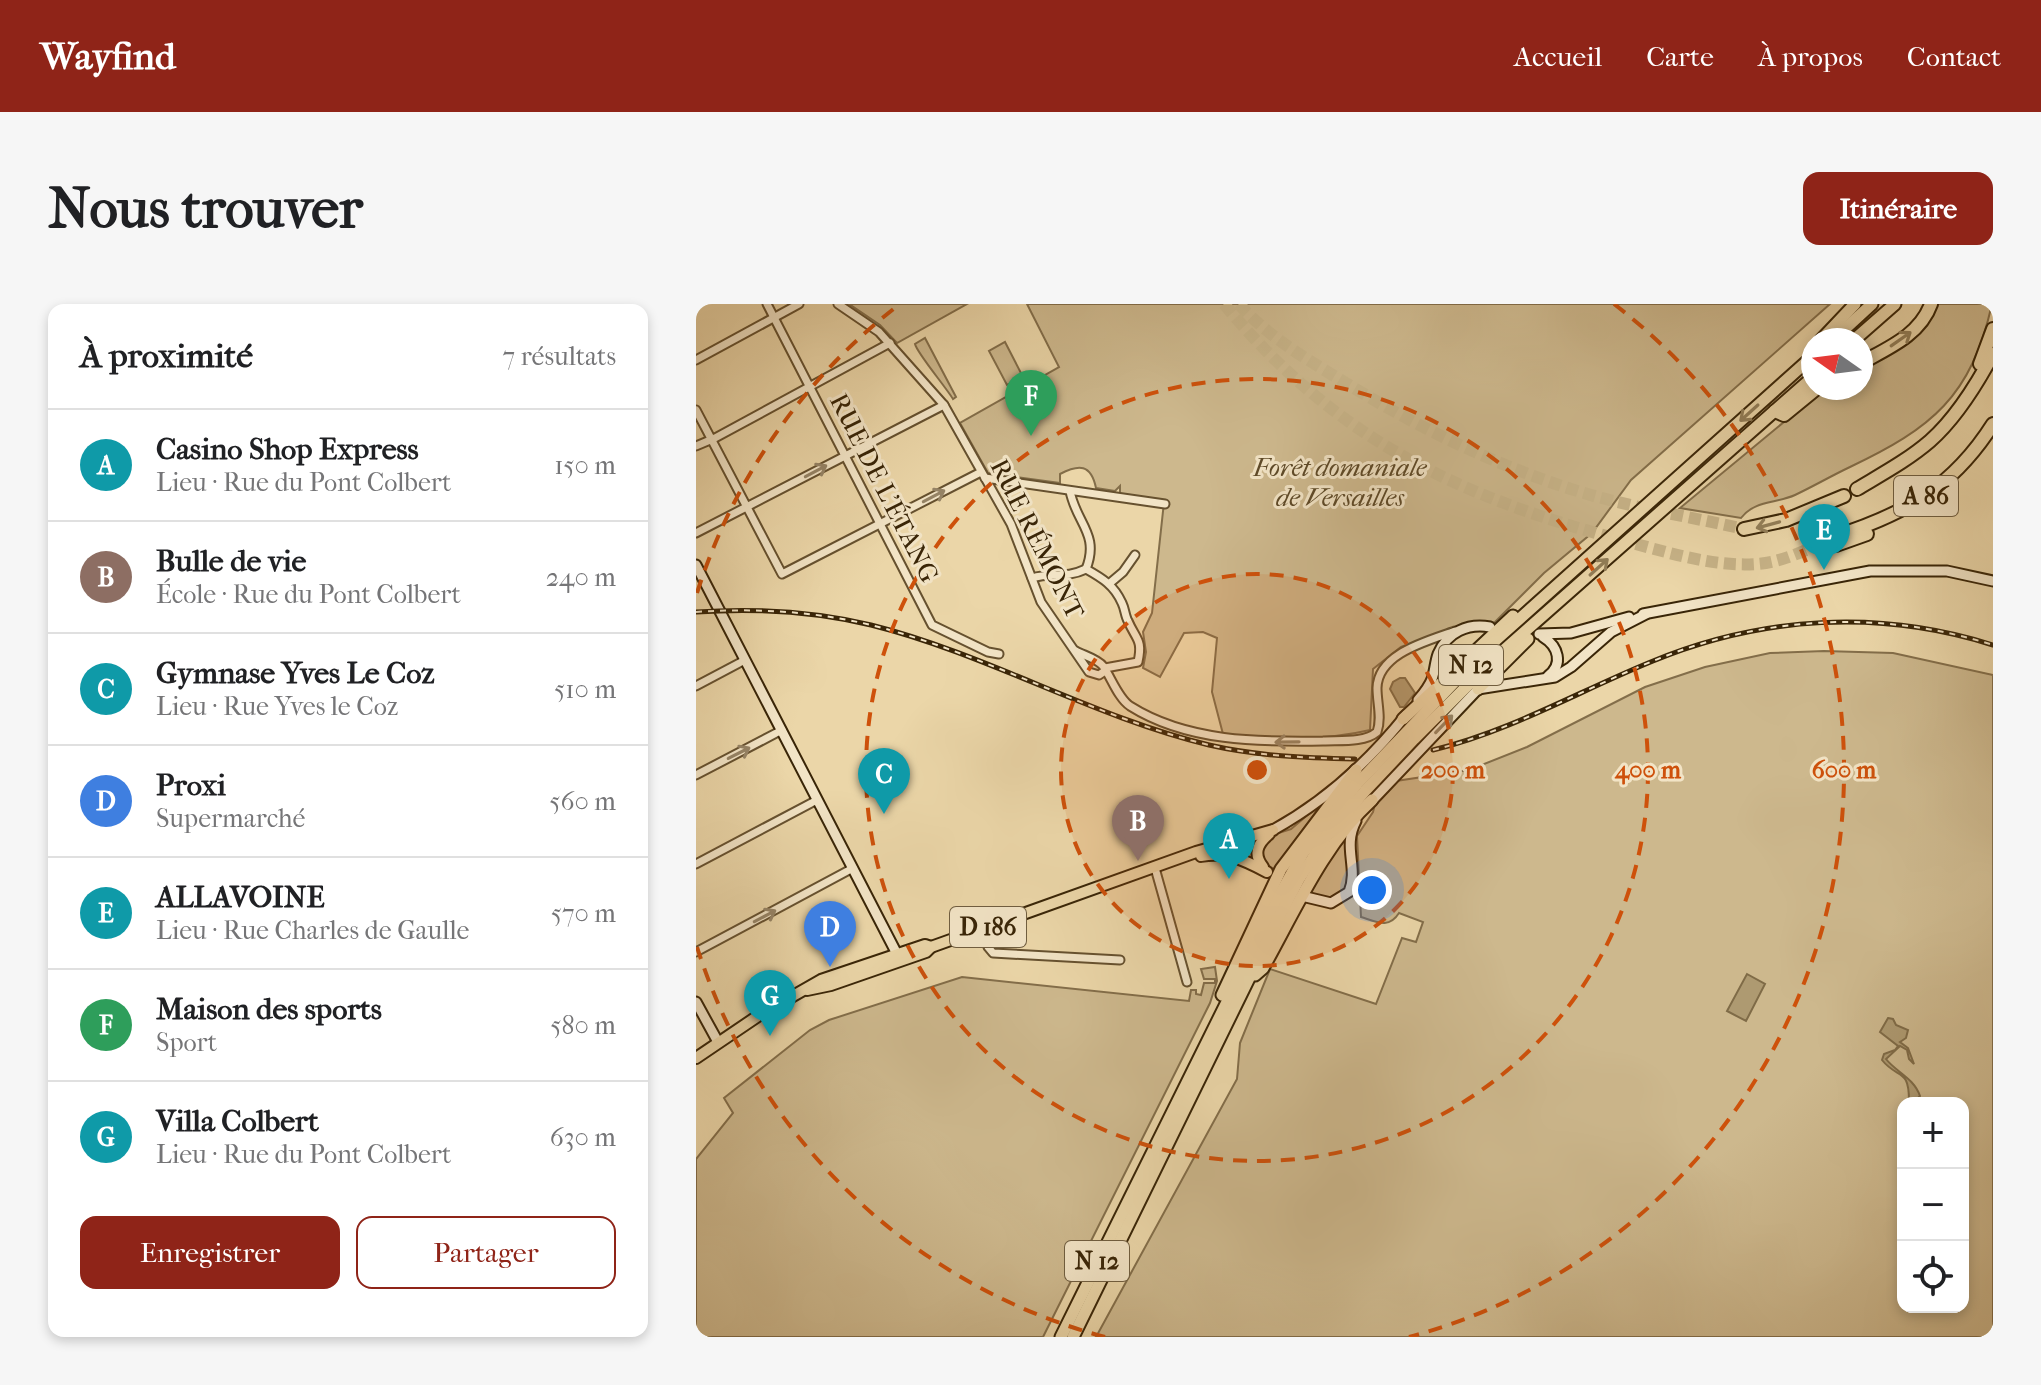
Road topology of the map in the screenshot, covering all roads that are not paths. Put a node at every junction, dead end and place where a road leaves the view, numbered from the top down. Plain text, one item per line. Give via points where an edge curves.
1 (767, 304) edge
2 (799, 304) edge
3 (838, 304) edge
4 (1855, 304) edge
5 (1872, 304) edge
6 (1895, 304) edge
7 (1931, 304) edge
8 (774, 317) junction
9 (1832, 328) edge
10 (1846, 328) edge
11 (1868, 328) edge
12 (1993, 329) edge
13 (890, 343) junction
14 (1993, 354) edge
15 (1873, 356) edge
16 (696, 360) edge
17 (1801, 366) edge
18 (810, 387) junction
19 (1801, 388) edge
20 (1802, 400) edge
21 (944, 405) junction
22 (696, 410) edge
23 (1775, 411) junction
24 (1949, 419) junction
25 (1993, 424) edge
26 (1993, 439) edge
27 (711, 440) junction
28 (696, 446) edge
29 (845, 455) junction
30 (983, 475) junction
31 (1857, 489) dead end
32 (1070, 491) junction
33 (1844, 496) dead end
34 (1165, 504) dead end
35 (747, 508) junction
36 (1643, 510) junction
37 (880, 524) junction
38 (1744, 529) tunnel mouth
39 (696, 533) edge
40 (1135, 555) dead end
41 (696, 565) edge
42 (1086, 569) junction
43 (1032, 578) junction
44 (1993, 581) edge
45 (1110, 583) junction
46 (1646, 614) junction
47 (1541, 618) junction
48 (1490, 627) dead end
49 (1460, 629) junction
50 (1076, 651) junction
51 (999, 654) dead end
52 (745, 660) junction
53 (1105, 670) junction
54 (1542, 680) junction
55 (696, 686) edge
56 (1478, 689) junction
57 (1403, 719) junction
58 (782, 730) junction
59 (1356, 770) junction
60 (696, 775) edge
61 (817, 800) junction
62 (1372, 800) junction
63 (1273, 830) junction
64 (1236, 842) junction
65 (1241, 858) junction
66 (1175, 861) junction
67 (696, 864) edge
68 (853, 868) junction
69 (1155, 868) junction
70 (1306, 897) dead end
71 (982, 929) junction
72 (696, 952) edge
73 (899, 957) junction
74 (1120, 960) dead end
75 (1249, 980) junction
76 (1187, 982) dead end
77 (696, 1002) edge
78 (718, 1042) junction
79 (1202, 1051) junction
80 (696, 1058) edge
81 (1061, 1337) edge
82 (1073, 1337) edge

1 - 8 street, RUE DE L'ÉTANG
2 - 8 street
3 - 13 street, RUE RÉMONT
4 - 9 highway
5 - 10 highway
6 - 11 highway
15 -> 7 highway via 1909,335
8 - 16 street
8 - 18 street, RUE DE L'ÉTANG
12 - 24 highway, A 86 via 1978,369
13 - 18 street
13 - 21 street, RUE RÉMONT
14 - 24 highway
17 -> 36 highway, N 12
18 - 27 street
18 - 29 street, RUE DE L'ÉTANG
19 - 23 highway, N 12
20 - 23 highway via 1784,415
21 - 29 street
21 - 30 street, RUE RÉMONT
22 - 27 street
47 -> 23 highway, N 12
24 - 31 highway, A 86 via 1907,460
25 - 26 highway, A 86 via 1963,464 1930,494 1836,540 1889,526 1927,505 1967,471
27 - 28 street
27 - 35 street
35 -> 29 street
29 - 37 street, RUE DE L'ÉTANG
30 - 32 street
37 -> 30 street
30 - 43 street, RUE RÉMONT via 1011,524
32 - 34 street
32 - 42 street via 1092,541
33 -> 38 highway via 1786,520
35 - 37 street via 782,574
35 - 39 street
36 - 57 highway via 1631,513 1481,643
36 - 79 highway, N 12 via 1487,648 1329,818 1283,889
37 - 51 street, RUE DE L'ÉTANG via 932,625
40 - 45 street
41 - 52 main road
42 - 43 street via 1073,576
42 - 45 street
43 - 50 street, RUE RÉMONT via 1041,602
44 - 46 main road via 1947,571 1870,571
45 - 53 street via 1140,649 1138,662
46 - 54 main road via 1611,632 1563,672
46 - 54 main road via 1571,633 1539,634 1553,644 1558,656 1556,669
47 - 56 highway via 1535,631
47 - 75 highway, N 12 via 1414,739 1327,836 1299,879
48 - 49 main road
49 -> 53 street, RUE RÉMONT via 1407,650 1385,667 1377,685 1377,732 1345,740 1235,740 1185,728 1127,704
49 - 57 main road via 1443,645 1431,682
50 - 53 street, RUE RÉMONT
50 - 53 street, RUE RÉMONT via 1089,672 1099,675
52 - 55 street
52 - 58 main road
54 - 56 main road
62 -> 56 main road
57 - 59 main road
60 -> 58 street
58 - 61 main road
59 - 63 main road
59 - 79 highway via 1281,869 1204,1036
61 - 67 street
61 - 68 main road
62 - 70 main road via 1351,833 1349,892 1331,903
62 - 75 highway via 1334,844 1263,968
63 - 64 main road, D 186
63 - 65 main road, D 186 via 1257,848 1267,872
64 - 65 main road via 1243,849
64 - 66 main road, D 186
65 - 66 main road, D 186 via 1220,853
66 - 69 main road, D 186
72 -> 68 street
68 - 73 main road
69 - 71 main road, D 186
69 - 76 street
71 - 73 main road, D 186
71 - 74 street via 993,953
73 - 78 main road, D 186 via 807,990
75 - 82 highway, N 12
77 - 78 main road
78 - 80 main road, D 186
79 - 81 highway, N 12

